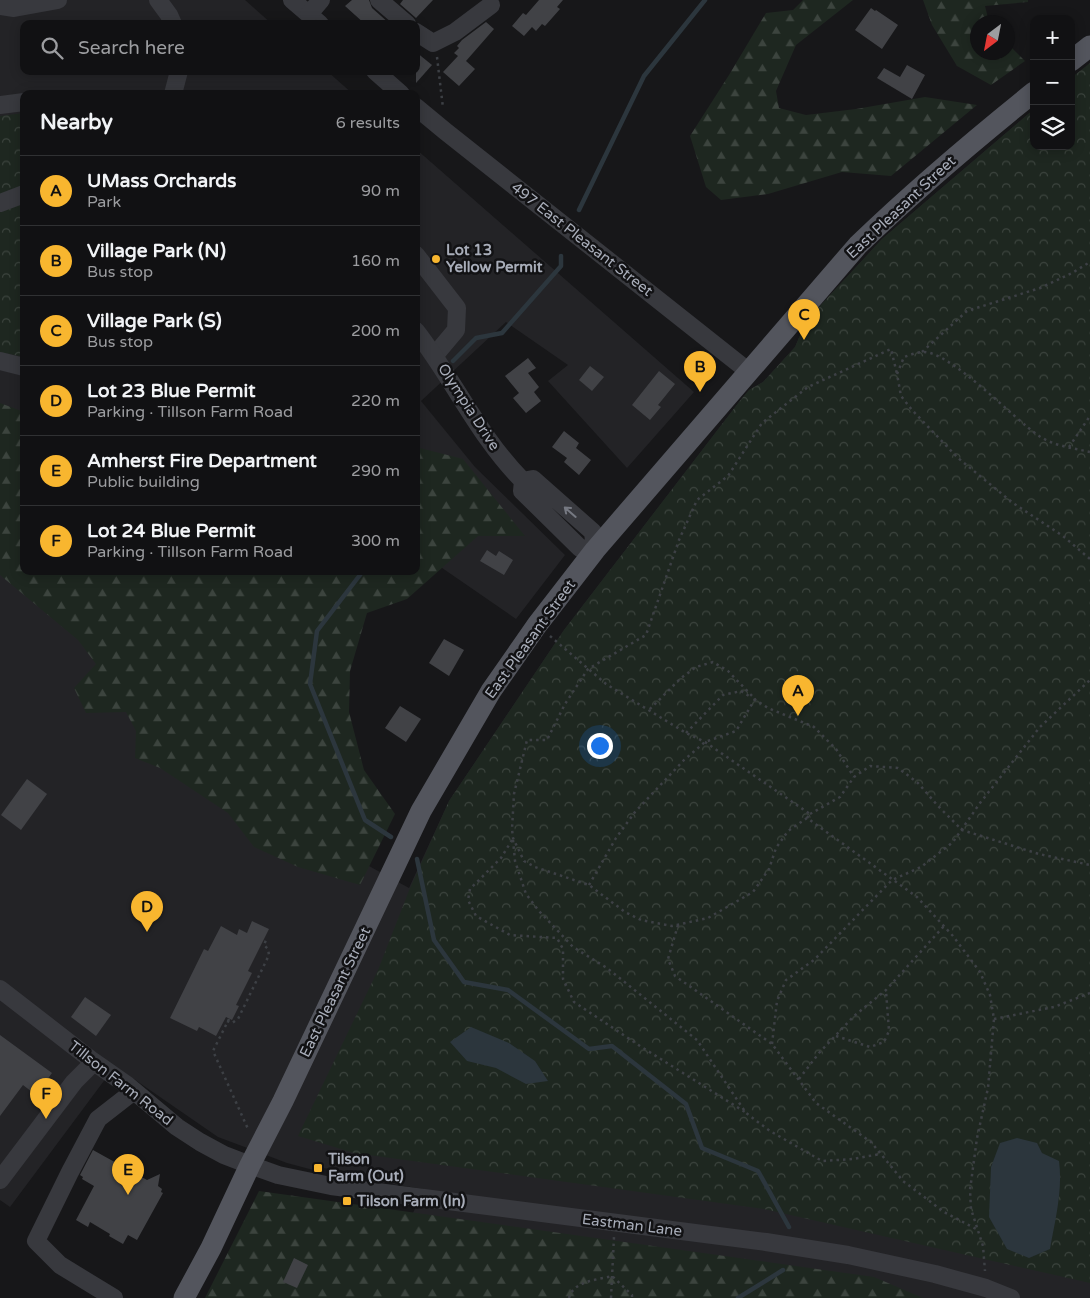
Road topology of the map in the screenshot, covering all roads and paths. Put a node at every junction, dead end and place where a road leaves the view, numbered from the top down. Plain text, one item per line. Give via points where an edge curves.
1 (58, 0) edge
2 (158, 0) edge
3 (292, 0) edge
4 (321, 0) edge
5 (379, 0) edge
6 (491, 5) dead end
7 (0, 6) edge
8 (314, 19) edge
9 (171, 20) edge
10 (402, 20) edge
11 (420, 35) edge
12 (435, 42) junction
13 (1090, 46) edge
14 (1072, 60) edge
15 (178, 75) edge
16 (380, 75) edge
17 (174, 90) edge
18 (396, 90) edge
19 (1030, 95) edge
20 (20, 102) edge
21 (0, 105) edge
22 (420, 109) edge
23 (444, 110) dead end
24 (20, 196) edge
25 (0, 203) edge
26 (420, 260) edge
27 (1090, 262) edge
28 (420, 337) edge
29 (922, 352) junction
30 (435, 355) junction
31 (0, 361) edge
32 (20, 366) edge
33 (748, 371) junction
34 (897, 374) junction
35 (1090, 416) edge
36 (1069, 447) junction
37 (1090, 452) edge
38 (596, 550) junction
39 (1090, 559) edge
40 (537, 625) junction
41 (588, 669) junction
42 (1090, 680) edge
43 (754, 699) junction
44 (648, 710) junction
45 (686, 733) junction
46 (705, 742) junction
47 (854, 777) junction
48 (810, 814) junction
49 (807, 818) junction
50 (962, 830) junction
51 (513, 838) junction
52 (1090, 865) edge
53 (892, 880) junction
54 (589, 885) junction
55 (678, 925) junction
56 (944, 926) junction
57 (264, 939) dead end
58 (0, 988) edge
59 (886, 990) junction
60 (1090, 993) edge
61 (994, 1019) junction
62 (836, 1036) junction
63 (772, 1044) junction
64 (94, 1062) junction
65 (799, 1080) junction
66 (134, 1091) junction
67 (746, 1113) junction
68 (250, 1133) dead end
69 (880, 1154) junction
70 (250, 1165) junction
71 (0, 1180) edge
72 (612, 1222) junction
73 (978, 1230) junction
74 (612, 1276) junction
75 (986, 1288) junction
76 (114, 1298) edge
77 (184, 1298) edge
78 (568, 1298) edge
79 (610, 1298) edge
80 (632, 1298) edge
81 (1011, 1298) edge

1 - 7 street via 14,8
2 - 9 street
3 - 8 street
4 - 8 street
5 - 10 street
6 - 12 street via 455,32
11 - 12 street
12 - 23 path
13 - 14 main road
15 - 17 street
16 - 18 street
19 - 33 main road, East Pleasant Street via 905,200 858,245
20 - 21 street
22 - 33 street, 497 East Pleasant Street
24 - 25 street
26 - 30 street via 457,308 456,330
27 - 29 path via 1040,288 967,311
28 - 30 street, Olympia Drive
29 - 34 path via 904,357
29 - 36 path via 934,354 966,375 1040,437
30 - 38 street, Olympia Drive via 468,410 507,464 523,481 533,479 593,532
31 - 32 street
33 - 38 main road, East Pleasant Street
34 - 39 path via 901,396 958,458
34 - 41 path via 891,349 808,386 762,423 728,476 697,500 679,540 646,635
35 - 36 path
36 - 37 path
38 - 40 main road, East Pleasant Street
40 - 41 path
40 - 70 main road, East Pleasant Street via 487,698 421,811
41 - 44 path
41 - 51 path via 547,740 527,740 514,794
42 - 50 path via 1040,728
43 - 44 path via 728,671 713,662 696,667 681,678
43 - 45 path via 741,690 724,695
43 - 46 path via 736,731
43 - 47 path via 814,727 836,749
44 - 45 path
45 - 46 path
46 - 48 path
46 - 54 path via 635,812
47 - 48 path via 840,797
47 - 50 path via 870,766 898,768 918,782
48 - 49 path
49 - 53 path
49 - 55 path via 788,831 753,892 708,918
50 - 52 path via 1039,854
50 - 53 path via 953,842 922,867
51 - 54 path via 524,861
51 - 67 path via 515,861 526,894 539,911 573,947 607,968 697,1040
51 - 67 path via 501,858 470,889 468,900 476,916 510,935 557,938 563,949 563,979 574,1002
53 - 56 path via 917,897
53 - 63 path via 814,960 786,980 777,1001
54 - 55 path via 641,920
55 - 63 path via 668,959 674,976
56 - 59 path
56 - 61 path via 980,972 990,995
57 - 68 path via 269,955 238,1019 232,1023 228,1020 213,1051
58 - 64 street, Tillson Farm Road
59 - 62 path via 854,1016
59 - 62 path via 889,1031 884,1042 870,1048
60 - 61 path via 1054,1007
61 - 73 path via 988,1088 970,1190 971,1209
62 - 65 path
63 - 65 path
64 - 66 street, Tillson Farm Road
64 - 71 street via 74,1082
65 - 69 path via 816,1103 870,1142
66 - 70 street, Tillson Farm Road via 177,1127 224,1155
66 - 76 street via 98,1118 36,1241 60,1266
67 - 69 path via 770,1131 822,1160
69 - 73 path via 903,1181 944,1212
70 - 72 street, Eastman Lane via 278,1175 331,1186
70 - 77 main road, East Pleasant Street
72 - 74 path
72 - 75 street, Eastman Lane via 848,1255
73 - 75 path via 983,1246
74 - 78 path via 577,1286
74 - 79 path
74 - 80 path
75 - 81 street, Eastman Lane

